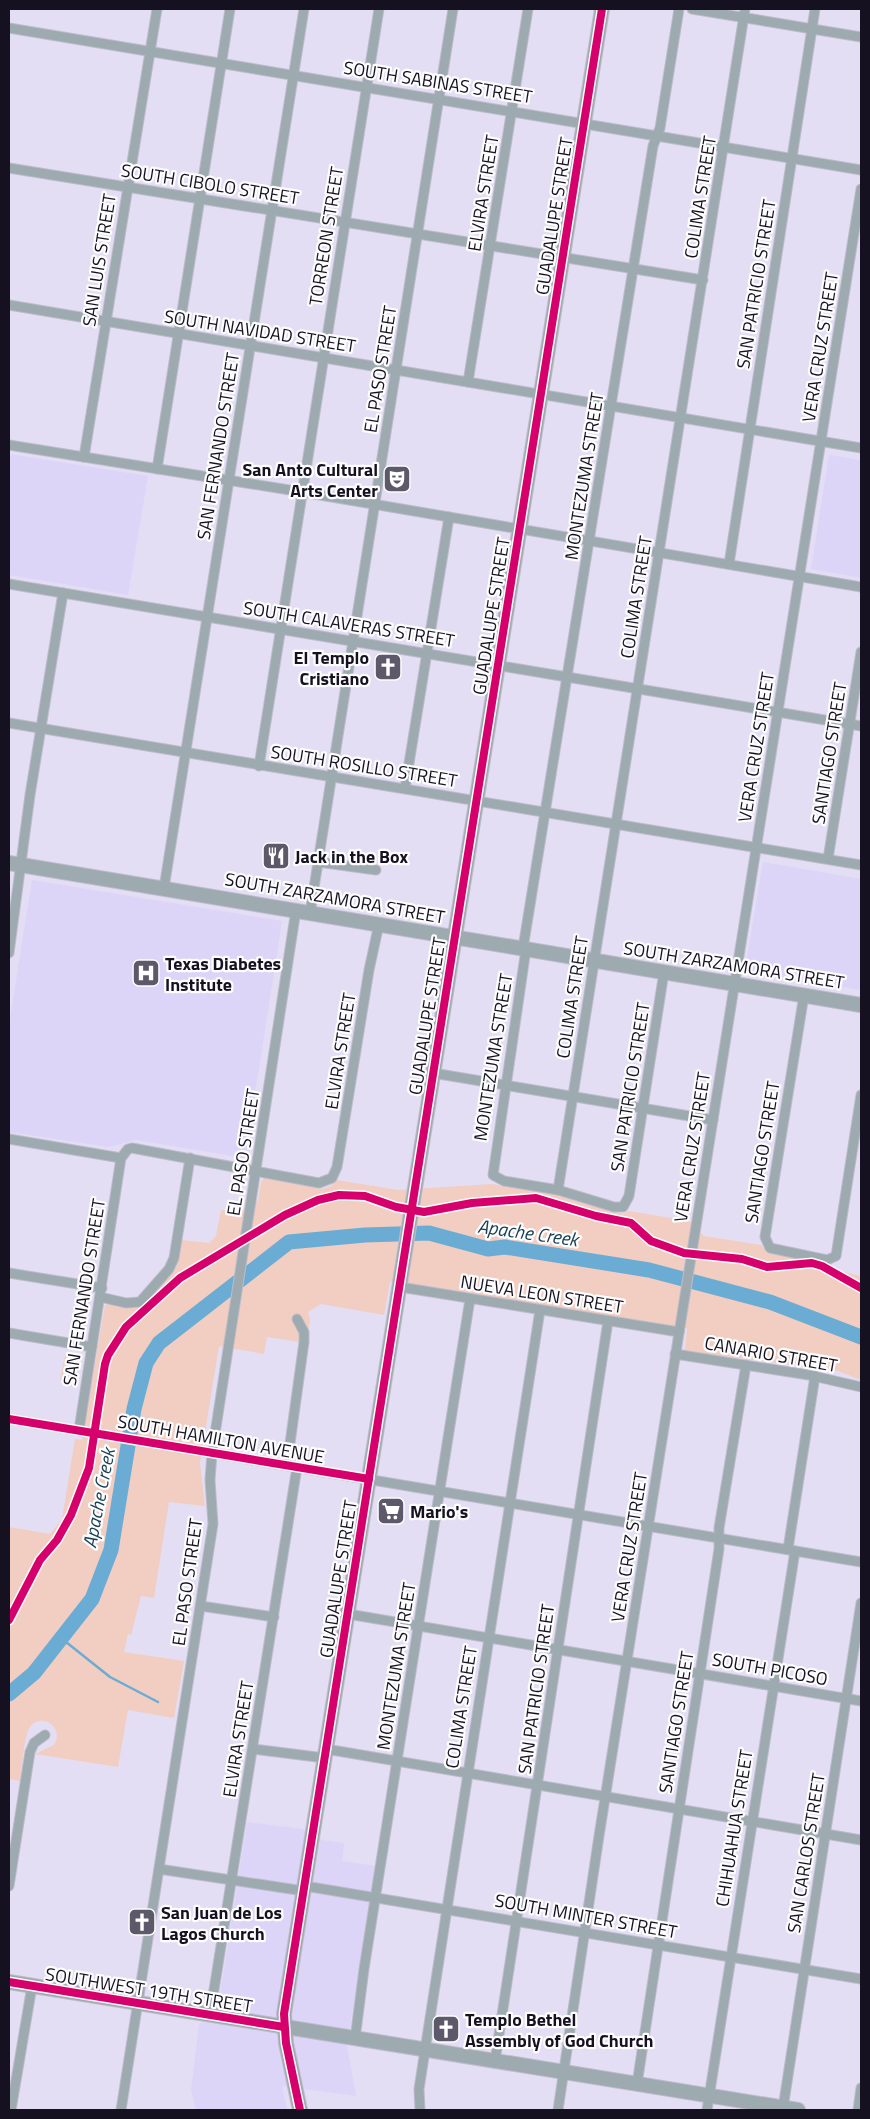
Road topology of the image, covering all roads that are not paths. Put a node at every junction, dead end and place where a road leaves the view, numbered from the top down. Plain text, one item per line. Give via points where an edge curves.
1 (157, 9) edge
2 (230, 9) edge
3 (304, 9) edge
4 (379, 9) edge
5 (453, 9) edge
6 (528, 9) edge
7 (602, 9) edge
8 (679, 9) edge
9 (692, 9) edge
10 (815, 9) edge
11 (745, 13) edge
12 (9, 28) edge
13 (812, 29) junction
14 (861, 37) edge
15 (150, 50) junction
16 (221, 63) junction
17 (294, 74) junction
18 (366, 87) junction
19 (439, 99) junction
20 (512, 111) junction
21 (584, 123) junction
22 (657, 136) junction
23 (724, 147) junction
24 (791, 158) junction
25 (9, 168) edge
26 (861, 170) edge
27 (128, 188) junction
28 (861, 189) edge
29 (200, 198) junction
30 (272, 210) junction
31 (345, 222) junction
32 (418, 234) junction
33 (491, 246) junction
34 (563, 258) junction
35 (633, 270) junction
36 (703, 280) junction
37 (9, 305) edge
38 (106, 321) junction
39 (177, 334) junction
40 (251, 345) junction
41 (324, 357) junction
42 (396, 370) junction
43 (468, 382) junction
44 (542, 394) junction
45 (611, 406) junction
46 (681, 417) junction
47 (750, 429) junction
48 (822, 441) junction
49 (9, 445) edge
50 (861, 448) edge
51 (84, 457) junction
52 (155, 468) junction
53 (229, 482) junction
54 (302, 492) junction
55 (375, 505) junction
56 (449, 517) junction
57 (520, 529) junction
58 (590, 541) junction
59 (660, 553) junction
60 (730, 564) junction
61 (799, 577) junction
62 (9, 584) edge
63 (861, 587) edge
64 (63, 593) junction
65 (207, 617) junction
66 (281, 629) junction
67 (353, 641) junction
68 (861, 652) edge
69 (426, 654) junction
70 (498, 665) junction
71 (568, 677) junction
72 (638, 689) junction
73 (778, 712) junction
74 (9, 723) edge
75 (850, 724) junction
76 (861, 726) edge
77 (42, 728) junction
78 (186, 752) junction
79 (259, 766) junction
80 (332, 777) junction
81 (405, 788) junction
82 (477, 800) junction
83 (546, 812) junction
84 (616, 823) junction
85 (756, 847) junction
86 (828, 859) junction
87 (318, 862) junction
88 (16, 864) edge
89 (861, 865) edge
90 (376, 870) dead end
91 (164, 888) junction
92 (303, 911) junction
93 (379, 924) junction
94 (454, 937) junction
95 (524, 949) junction
96 (9, 953) edge
97 (595, 960) junction
98 (664, 972) junction
99 (734, 984) junction
100 (804, 995) junction
101 (861, 1005) edge
102 (433, 1073) junction
103 (505, 1085) junction
104 (573, 1096) junction
105 (861, 1096) edge
106 (643, 1108) junction
107 (713, 1120) junction
108 (9, 1139) edge
109 (121, 1158) junction
110 (190, 1158) junction
111 (257, 1171) junction
112 (558, 1190) junction
113 (9, 1273) edge
114 (400, 1288) junction
115 (101, 1293) junction
116 (470, 1299) junction
117 (540, 1310) junction
118 (297, 1320) dead end
119 (608, 1321) junction
120 (679, 1332) junction
121 (9, 1333) edge
122 (92, 1347) junction
123 (675, 1354) junction
124 (746, 1366) junction
125 (815, 1376) junction
126 (861, 1387) edge
127 (9, 1419) edge
128 (79, 1430) junction
129 (212, 1453) junction
130 (287, 1465) junction
131 (298, 1467) junction
132 (369, 1479) junction
133 (440, 1491) junction
134 (508, 1504) junction
135 (578, 1515) junction
136 (649, 1526) junction
137 (719, 1538) junction
138 (791, 1550) junction
139 (861, 1562) edge
140 (861, 1603) edge
141 (201, 1606) junction
142 (348, 1614) junction
143 (274, 1617) junction
144 (418, 1626) junction
145 (488, 1638) junction
146 (558, 1650) junction
147 (627, 1662) junction
148 (700, 1674) junction
149 (773, 1686) junction
150 (846, 1698) junction
151 (861, 1701) edge
152 (45, 1735) dead end
153 (252, 1749) junction
154 (326, 1754) junction
155 (398, 1761) junction
156 (467, 1773) junction
157 (538, 1786) junction
158 (605, 1796) junction
159 (679, 1809) junction
160 (752, 1822) junction
161 (825, 1834) junction
162 (861, 1840) edge
163 (159, 1869) junction
164 (232, 1880) junction
165 (9, 1886) edge
166 (304, 1888) junction
167 (376, 1898) junction
168 (445, 1910) junction
169 (516, 1921) junction
170 (585, 1932) junction
171 (658, 1945) junction
172 (730, 1957) junction
173 (804, 1969) junction
174 (861, 1978) edge
175 (9, 1982) edge
176 (32, 1986) junction
177 (138, 2004) junction
178 (210, 2015) junction
179 (284, 2028) junction
180 (355, 2038) junction
181 (424, 2050) junction
182 (495, 2061) junction
183 (563, 2072) junction
184 (636, 2084) junction
185 (861, 2088) edge
186 (709, 2096) junction
187 (783, 2108) junction
188 (11, 2110) edge
189 (121, 2110) edge
190 (300, 2110) edge
191 (420, 2110) edge
192 (558, 2110) edge
193 (707, 2110) edge
194 (798, 2110) edge
195 (858, 2110) edge

1 - 15 street, SAN LUIS STREET
2 - 16 street
3 - 17 street, SAN FERNANDO STREET
4 - 18 street, TORREON STREET
5 - 19 street, EL PASO STREET
6 - 20 street, ELVIRA STREET
7 - 21 main road, GUADALUPE STREET
8 - 22 street, MONTEZUMA STREET
9 - 11 street
10 - 13 street, SAN PATRICIO STREET
11 - 13 street
11 - 23 street, COLIMA STREET
12 - 15 street, SOUTH SABINAS STREET
13 - 14 street
13 - 24 street, SAN PATRICIO STREET
15 - 16 street, SOUTH SABINAS STREET
15 - 27 street, SAN LUIS STREET
16 - 17 street, SOUTH SABINAS STREET
16 - 29 street
17 - 18 street, SOUTH SABINAS STREET
17 - 30 street, SAN FERNANDO STREET
18 - 19 street, SOUTH SABINAS STREET
18 - 31 street, TORREON STREET
19 - 20 street, SOUTH SABINAS STREET
19 - 32 street, EL PASO STREET
20 - 21 street, SOUTH SABINAS STREET
20 - 33 street, ELVIRA STREET
21 - 22 street, SOUTH SABINAS STREET
21 - 34 main road, GUADALUPE STREET
22 - 23 street, SOUTH SABINAS STREET
22 - 35 street, MONTEZUMA STREET
23 - 24 street, SOUTH SABINAS STREET
23 - 36 street, COLIMA STREET
24 - 26 street, SOUTH SABINAS STREET
24 - 47 street, SAN PATRICIO STREET
25 - 27 street, SOUTH CIBOLO STREET
27 - 29 street, SOUTH CIBOLO STREET
27 - 38 street, SAN LUIS STREET
28 - 48 street, VERA CRUZ STREET
29 - 30 street, SOUTH CIBOLO STREET
29 - 39 street
30 - 31 street, SOUTH CIBOLO STREET
30 - 40 street, SAN FERNANDO STREET
31 - 32 street, SOUTH CIBOLO STREET
31 - 41 street, TORREON STREET
32 - 33 street, SOUTH CIBOLO STREET
32 - 42 street, EL PASO STREET
33 - 34 street, SOUTH CIBOLO STREET
33 - 43 street, ELVIRA STREET
34 - 35 street, SOUTH CIBOLO STREET
34 - 44 main road, GUADALUPE STREET
35 - 36 street, SOUTH CIBOLO STREET
35 - 45 street, MONTEZUMA STREET
36 - 46 street, COLIMA STREET
37 - 38 street, SOUTH NAVIDAD STREET
38 - 39 street, SOUTH NAVIDAD STREET
38 - 51 street, SAN LUIS STREET
39 - 40 street, SOUTH NAVIDAD STREET
39 - 52 street
40 - 41 street, SOUTH NAVIDAD STREET
40 - 53 street, SAN FERNANDO STREET
41 - 42 street, SOUTH NAVIDAD STREET
41 - 54 street, TORREON STREET
42 - 43 street, SOUTH NAVIDAD STREET
42 - 55 street, EL PASO STREET
43 - 44 street, SOUTH NAVIDAD STREET
44 - 45 street, SOUTH NAVIDAD STREET
44 - 57 main road, GUADALUPE STREET
45 - 46 street, SOUTH NAVIDAD STREET
45 - 58 street, MONTEZUMA STREET
46 - 47 street, SOUTH NAVIDAD STREET
46 - 59 street, COLIMA STREET
47 - 48 street, SOUTH NAVIDAD STREET
47 - 60 street, SAN PATRICIO STREET
48 - 50 street, SOUTH NAVIDAD STREET
48 - 61 street, VERA CRUZ STREET
49 - 51 street
51 - 52 street
52 - 53 street
53 - 54 street
53 - 65 street, SAN FERNANDO STREET
54 - 55 street
54 - 66 street, TORREON STREET
55 - 56 street
55 - 67 street, EL PASO STREET
56 - 57 street
56 - 69 street
57 - 58 street
57 - 70 main road, GUADALUPE STREET
58 - 59 street
58 - 71 street, MONTEZUMA STREET
59 - 60 street
59 - 72 street, COLIMA STREET
60 - 61 street
61 - 63 street
61 - 73 street, VERA CRUZ STREET
62 - 64 street, SOUTH CALAVERAS STREET
64 - 65 street, SOUTH CALAVERAS STREET
64 - 77 street
65 - 66 street, SOUTH CALAVERAS STREET
65 - 78 street, SAN FERNANDO STREET
66 - 67 street, SOUTH CALAVERAS STREET
66 - 79 street, TORREON STREET
67 - 69 street, SOUTH CALAVERAS STREET
67 - 80 street, EL PASO STREET
68 - 75 street, SANTIAGO STREET
69 - 70 street, SOUTH CALAVERAS STREET
69 - 81 street
70 - 71 street, SOUTH CALAVERAS STREET
70 - 82 main road, GUADALUPE STREET
71 - 72 street, SOUTH CALAVERAS STREET
71 - 83 street, MONTEZUMA STREET
72 - 73 street, SOUTH CALAVERAS STREET
72 - 84 street, COLIMA STREET
73 - 75 street, SOUTH CALAVERAS STREET
73 - 85 street, VERA CRUZ STREET
74 - 77 street, SOUTH ROSILLO STREET
75 - 76 street, SOUTH CALAVERAS STREET
75 - 86 street, SANTIAGO STREET
77 - 78 street, SOUTH ROSILLO STREET
77 - 88 street
78 - 79 street, SOUTH ROSILLO STREET
78 - 91 street, SAN FERNANDO STREET
79 - 80 street, SOUTH ROSILLO STREET
80 - 81 street, SOUTH ROSILLO STREET
80 - 87 street, EL PASO STREET
81 - 82 street, SOUTH ROSILLO STREET
82 - 83 street, SOUTH ROSILLO STREET
82 - 94 main road, GUADALUPE STREET
83 - 84 street, SOUTH ROSILLO STREET
83 - 95 street, MONTEZUMA STREET
84 - 85 street, SOUTH ROSILLO STREET
84 - 97 street, COLIMA STREET
85 - 86 street, SOUTH ROSILLO STREET
85 - 99 street, VERA CRUZ STREET
86 - 89 street, SOUTH ROSILLO STREET
87 - 90 street
87 - 92 street, EL PASO STREET
88 - 91 main road, SOUTH ZARZAMORA STREET
88 - 96 street
91 - 92 main road, SOUTH ZARZAMORA STREET
92 - 93 main road, SOUTH ZARZAMORA STREET
92 - 111 street, EL PASO STREET
93 - 94 main road, SOUTH ZARZAMORA STREET
93 - 111 street, ELVIRA STREET via 334,1175 319,1183
94 - 95 main road, SOUTH ZARZAMORA STREET
94 - 102 main road, GUADALUPE STREET
95 - 97 main road, SOUTH ZARZAMORA STREET
95 - 103 street, MONTEZUMA STREET
97 - 98 main road, SOUTH ZARZAMORA STREET
97 - 104 street, COLIMA STREET
98 - 99 main road, SOUTH ZARZAMORA STREET
98 - 106 street, SAN PATRICIO STREET
99 - 100 main road, SOUTH ZARZAMORA STREET
99 - 107 street, VERA CRUZ STREET
100 - 101 main road, SOUTH ZARZAMORA STREET
100 - 105 street, SANTIAGO STREET via 765,1241 774,1250 834,1259
102 - 103 street
102 - 114 main road, GUADALUPE STREET
103 - 104 street
103 - 112 street, MONTEZUMA STREET via 492,1171 498,1180
104 - 106 street
104 - 112 street, COLIMA STREET
106 - 107 street
106 - 112 street, SAN PATRICIO STREET via 629,1196 624,1206 614,1207
107 - 120 street, VERA CRUZ STREET
108 - 109 street
109 - 110 street via 132,1148
109 - 115 street, SAN FERNANDO STREET
110 - 111 street
110 - 115 street via 174,1258 169,1268 140,1302 126,1303
111 - 129 street, EL PASO STREET
113 - 115 street
114 - 116 street, NUEVA LEON STREET
114 - 132 main road, GUADALUPE STREET
115 - 122 street, SAN FERNANDO STREET
116 - 117 street, NUEVA LEON STREET
116 - 133 street, MONTEZUMA STREET
117 - 119 street, NUEVA LEON STREET
117 - 134 street, COLIMA STREET
118 - 130 street via 304,1332 304,1342
119 - 120 street, NUEVA LEON STREET
119 - 135 street, SAN PATRICIO STREET
120 - 123 street, VERA CRUZ STREET
121 - 122 street
122 - 128 street, SAN FERNANDO STREET
123 - 124 street, CANARIO STREET
123 - 136 street, VERA CRUZ STREET
124 - 125 street, CANARIO STREET
124 - 137 street, SANTIAGO STREET via 718,1528
125 - 126 street, CANARIO STREET
125 - 138 street, CHIHUAHUA STREET
127 - 128 street, SOUTH HAMILTON AVENUE
128 - 129 street, SOUTH HAMILTON AVENUE
129 - 130 street, SOUTH HAMILTON AVENUE
129 - 141 street, EL PASO STREET via 213,1524
130 - 131 street, SOUTH HAMILTON AVENUE
131 - 132 street, SOUTH HAMILTON AVENUE
131 - 143 street, ELVIRA STREET
132 - 133 street, SOUTH HAMILTON AVENUE
132 - 142 main road, GUADALUPE STREET
133 - 134 street, SOUTH HAMILTON AVENUE
133 - 144 street, MONTEZUMA STREET
134 - 135 street, SOUTH HAMILTON AVENUE
134 - 145 street, COLIMA STREET
135 - 136 street, SOUTH HAMILTON AVENUE
135 - 146 street, SAN PATRICIO STREET
136 - 137 street, SOUTH HAMILTON AVENUE
136 - 147 street, VERA CRUZ STREET
137 - 138 street, SOUTH HAMILTON AVENUE
137 - 148 street, SANTIAGO STREET
138 - 139 street, SOUTH HAMILTON AVENUE
138 - 149 street, CHIHUAHUA STREET
140 - 150 street, SAN CARLOS STREET
141 - 143 street
141 - 163 street, EL PASO STREET
142 - 144 street, SOUTH PICOSO
142 - 154 main road, GUADALUPE STREET
143 - 153 street, ELVIRA STREET
144 - 145 street, SOUTH PICOSO
144 - 155 street, MONTEZUMA STREET
145 - 146 street, SOUTH PICOSO
145 - 156 street, COLIMA STREET
146 - 147 street, SOUTH PICOSO
146 - 157 street, SAN PATRICIO STREET
147 - 148 street, SOUTH PICOSO
147 - 158 street, VERA CRUZ STREET
148 - 149 street, SOUTH PICOSO
148 - 159 street, SANTIAGO STREET
149 - 150 street, SOUTH PICOSO
149 - 160 street, CHIHUAHUA STREET
150 - 151 street, SOUTH PICOSO
150 - 161 street, SAN CARLOS STREET
152 - 165 street via 34,1743 30,1752
153 - 154 street
153 - 164 street, ELVIRA STREET
154 - 155 street
154 - 166 main road, GUADALUPE STREET
155 - 156 street
155 - 167 street, MONTEZUMA STREET
156 - 157 street
156 - 168 street, COLIMA STREET
157 - 158 street
157 - 169 street, SAN PATRICIO STREET
158 - 159 street
158 - 170 street, VERA CRUZ STREET
159 - 160 street
159 - 171 street, SANTIAGO STREET
160 - 161 street
160 - 172 street, CHIHUAHUA STREET
161 - 162 street
161 - 173 street, SAN CARLOS STREET
163 - 164 street, SOUTH MINTER STREET
163 - 177 street, EL PASO STREET
164 - 166 street, SOUTH MINTER STREET
164 - 178 street, ELVIRA STREET
166 - 167 street, SOUTH MINTER STREET
166 - 179 main road, GUADALUPE STREET
167 - 168 street, SOUTH MINTER STREET
167 - 180 street, MONTEZUMA STREET
168 - 169 street, SOUTH MINTER STREET
168 - 181 street, COLIMA STREET
169 - 170 street, SOUTH MINTER STREET
169 - 182 street, SAN PATRICIO STREET
170 - 171 street, SOUTH MINTER STREET
170 - 183 street, VERA CRUZ STREET
171 - 172 street, SOUTH MINTER STREET
171 - 184 street, SANTIAGO STREET
172 - 173 street, SOUTH MINTER STREET
172 - 186 street, CHIHUAHUA STREET
173 - 174 street, SOUTH MINTER STREET
173 - 187 street, SAN CARLOS STREET
175 - 176 main road, SOUTHWEST 19TH STREET
176 - 177 main road, SOUTHWEST 19TH STREET
176 - 188 street
177 - 178 main road, SOUTHWEST 19TH STREET
177 - 189 street, EL PASO STREET
178 - 179 main road, SOUTHWEST 19TH STREET
179 - 180 main road, SOUTHWEST 19TH STREET
179 - 190 main road, GUADALUPE STREET
180 - 181 main road, SOUTHWEST 19TH STREET
181 - 182 main road, SOUTHWEST 19TH STREET
181 - 191 street, COLIMA STREET
182 - 183 main road, SOUTHWEST 19TH STREET
183 - 184 main road, SOUTHWEST 19TH STREET
183 - 192 street, VERA CRUZ STREET
184 - 186 main road, SOUTHWEST 19TH STREET
185 - 195 street
186 - 187 main road, SOUTHWEST 19TH STREET
186 - 193 street, CHIHUAHUA STREET
187 - 194 main road, SOUTHWEST 19TH STREET

